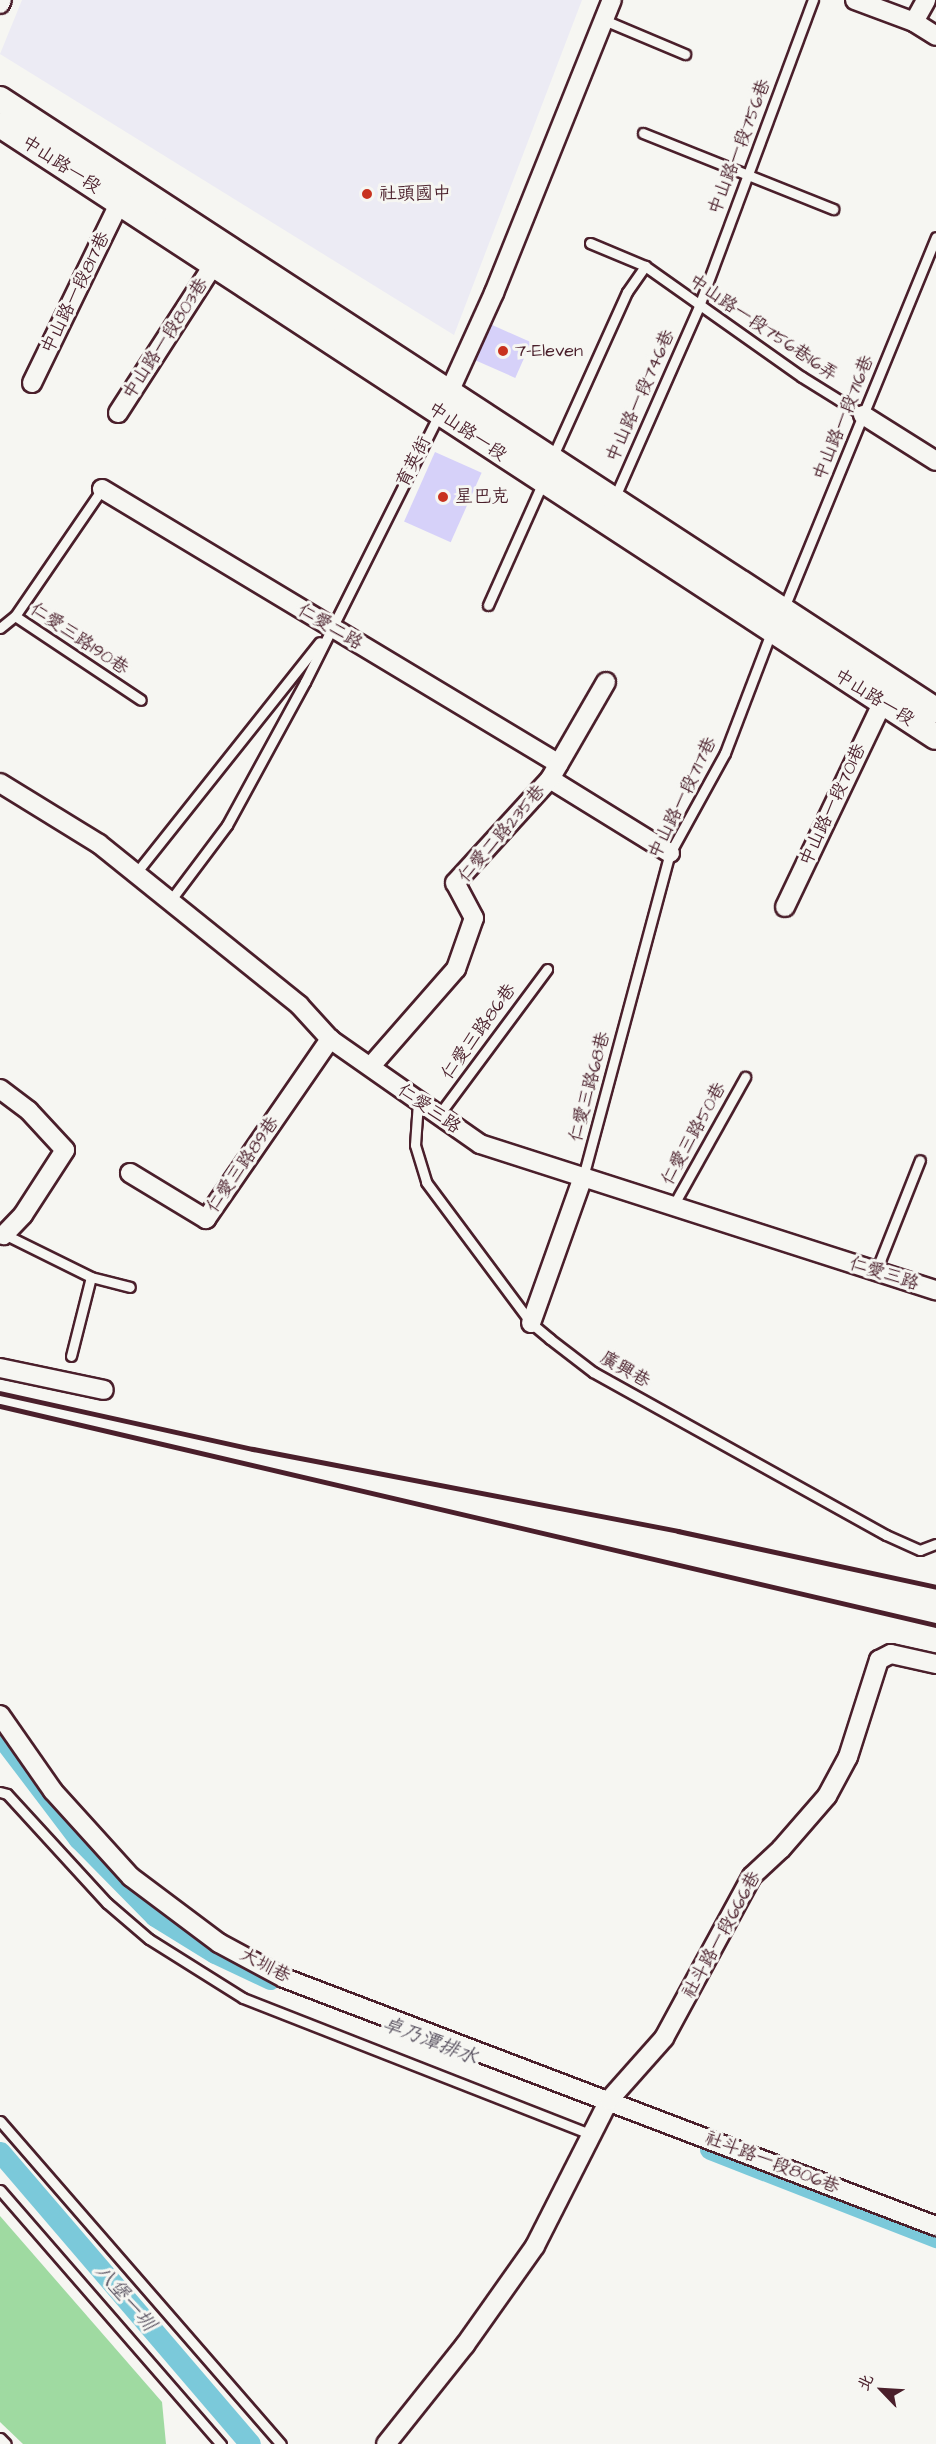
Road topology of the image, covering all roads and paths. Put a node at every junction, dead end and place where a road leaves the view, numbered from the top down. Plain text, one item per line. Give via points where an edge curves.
1 (2, 0) edge
2 (612, 0) edge
3 (813, 0) edge
4 (855, 0) edge
5 (926, 0) edge
6 (0, 4) edge
7 (604, 20) junction
8 (914, 22) junction
9 (936, 36) edge
10 (685, 54) dead end
11 (0, 99) edge
12 (0, 125) edge
13 (643, 133) dead end
14 (746, 174) junction
15 (120, 202) junction
16 (833, 209) dead end
17 (936, 237) edge
18 (590, 243) dead end
19 (214, 264) junction
20 (645, 266) junction
21 (699, 306) junction
22 (32, 383) dead end
23 (444, 403) junction
24 (118, 413) dead end
25 (863, 415) junction
26 (936, 461) edge
27 (547, 471) junction
28 (102, 489) joint
29 (614, 500) junction
30 (488, 605) dead end
31 (783, 610) junction
32 (15, 616) junction
33 (0, 628) edge
34 (330, 628) junction
35 (771, 632) junction
36 (606, 682) dead end
37 (141, 700) dead end
38 (882, 704) junction
39 (936, 710) edge
40 (936, 737) edge
41 (555, 772) junction
42 (0, 783) edge
43 (670, 853) junction
44 (136, 873) junction
45 (170, 901) junction
46 (785, 907) dead end
47 (547, 969) dead end
48 (628, 1006) joint
49 (330, 1039) junction
50 (371, 1066) junction
51 (745, 1077) dead end
52 (0, 1089) edge
53 (418, 1102) junction
54 (438, 1116) junction
55 (920, 1160) dead end
56 (130, 1173) dead end
57 (583, 1177) junction
58 (673, 1206) junction
59 (1, 1238) edge
60 (876, 1271) junction
61 (91, 1277) junction
62 (130, 1287) dead end
63 (936, 1290) edge
64 (531, 1323) junction
65 (71, 1356) dead end
66 (0, 1368) edge
67 (104, 1390) dead end
68 (936, 1544) edge
69 (936, 1664) edge
70 (0, 1715) edge
71 (0, 1792) edge
72 (609, 2101) junction
73 (0, 2121) edge
74 (596, 2129) junction
75 (0, 2190) edge
76 (936, 2226) edge
77 (0, 2438) edge
78 (6, 2444) edge
79 (221, 2444) edge
80 (281, 2444) edge
81 (386, 2444) edge

1 - 6 street
2 - 7 street, 育英街
3 - 14 lane, 中山路一段756巷
4 - 8 street
5 - 8 street
7 - 10 lane
7 - 23 street, 育英街 via 494,293
8 - 9 street
11 - 23 main road, 中山路一段
12 - 15 main road, 中山路一段
13 - 14 lane
14 - 16 lane
14 - 21 lane, 中山路一段756巷
15 - 19 main road, 中山路一段
15 - 22 street, 中山路一段817巷
17 - 25 lane, 中山路一段716巷
18 - 20 lane, 中山路一段756巷16弄
19 - 23 main road, 中山路一段
19 - 24 street, 中山路一段803巷
20 - 21 lane, 中山路一段756巷16弄
20 - 27 lane via 627,292
21 - 25 lane, 中山路一段756巷16弄
21 - 29 lane, 中山路一段746巷
23 - 27 main road, 中山路一段
23 - 34 lane, 育英街
25 - 26 street
25 - 31 lane, 中山路一段716巷
27 - 29 main road, 中山路一段
27 - 30 lane
27 - 35 main road, 中山路一段
28 - 32 lane
28 - 34 street, 仁愛二路
29 - 31 main road, 中山路一段
31 - 35 lane, 中山路一段717巷
31 - 39 main road, 中山路一段
32 - 33 lane, 仁愛三路190巷
32 - 37 lane, 仁愛三路190巷
34 - 41 street, 仁愛二路
34 - 44 lane
34 - 45 lane, 育英街 via 227,825
35 - 38 main road, 中山路一段
35 - 43 lane, 中山路一段717巷 via 725,753
36 - 41 street
38 - 40 main road, 中山路一段
38 - 46 street, 中山路一段701巷
41 - 43 street, 仁愛二路
41 - 50 street, 仁愛二路235巷 via 455,883 474,918 456,969
42 - 44 street, 仁愛三路 via 99,844
43 - 48 lane, 中山路一段717巷
44 - 45 street, 仁愛三路
45 - 49 street, 仁愛三路 via 299,1005
47 - 54 lane, 仁愛三路86巷
48 - 57 lane, 仁愛三路68巷
49 - 50 street, 仁愛三路
49 - 56 street, 仁愛三路89巷 via 206,1218
50 - 53 street, 仁愛三路
51 - 58 lane, 仁愛三路50巷
52 - 59 street via 29,1111 65,1150 23,1215
53 - 54 street, 仁愛三路
53 - 64 lane, 廣興巷 via 415,1145 426,1182
54 - 57 street, 仁愛三路 via 480,1144
55 - 60 lane
57 - 58 street, 仁愛三路
57 - 64 street
58 - 60 street, 仁愛三路
59 - 61 lane
60 - 63 street, 仁愛三路
61 - 62 lane
61 - 65 lane
64 - 68 lane, 廣興巷 via 593,1372 875,1530 920,1550
66 - 67 street
69 - 72 street, 社斗路一段666巷 via 891,1654 879,1660 848,1757 826,1796 752,1876 664,2038
70 - 72 street, 大圳巷 via 53,1791 131,1877 219,1942 284,1978
71 - 74 lane, 大圳巷 via 7,1794 107,1903 149,1939 243,1998
72 - 74 street, 社斗路一段666巷
72 - 76 street, 社斗路一段806巷
73 - 80 lane
74 - 81 street via 535,2246 465,2345
75 - 79 lane
77 - 78 lane

